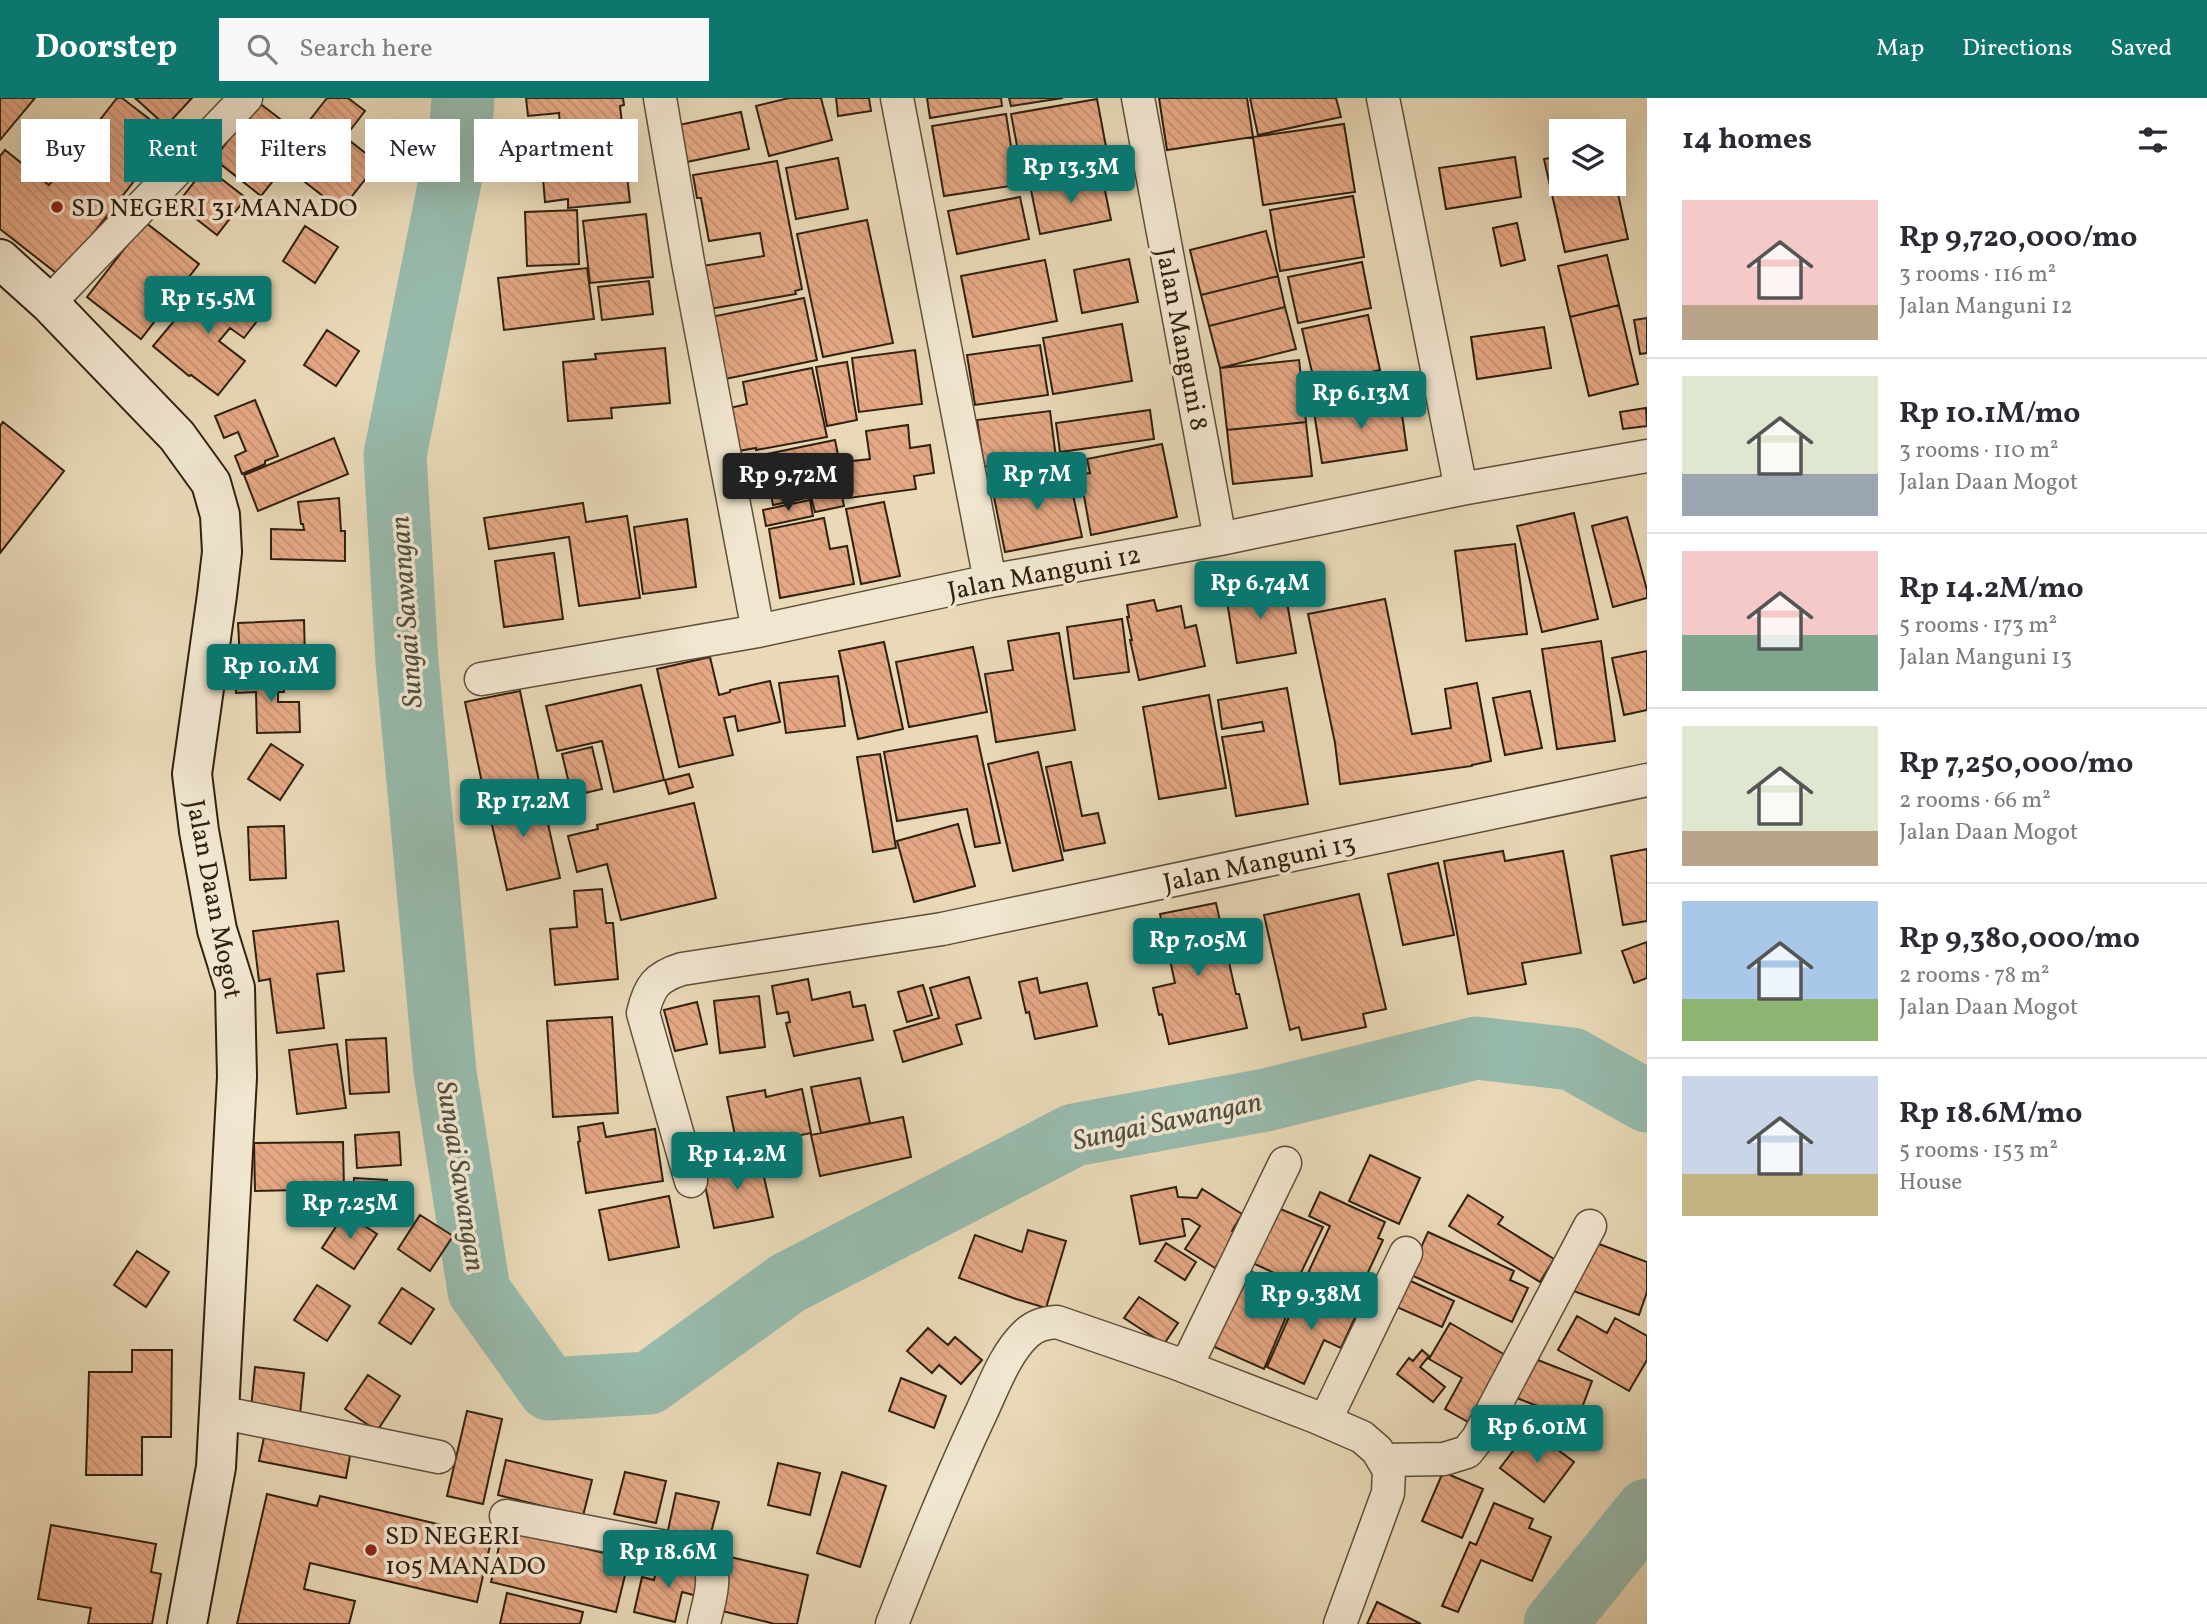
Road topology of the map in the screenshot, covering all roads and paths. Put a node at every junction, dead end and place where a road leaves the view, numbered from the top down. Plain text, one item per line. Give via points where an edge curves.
1 (246, 98) edge
2 (660, 98) edge
3 (897, 98) edge
4 (1138, 98) edge
5 (1383, 98) edge
6 (0, 259) edge
7 (49, 303) junction
8 (1647, 456) edge
9 (1461, 489) junction
10 (1220, 539) junction
11 (989, 581) junction
12 (758, 631) junction
13 (481, 679) dead end
14 (1647, 780) edge
15 (1285, 1163) dead end
16 (691, 1181) dead end
17 (1590, 1226) dead end
18 (1406, 1253) dead end
19 (1186, 1367) junction
20 (219, 1412) junction
21 (1325, 1421) junction
22 (439, 1457) dead end
23 (1384, 1460) junction
24 (506, 1516) dead end
25 (187, 1624) edge
26 (704, 1624) edge
27 (892, 1624) edge
28 (1340, 1624) edge

1 - 7 street
2 - 12 street
3 - 11 street
4 - 10 street, Jalan Manguni 8
5 - 9 street
6 - 7 main road, Jalan Daan Mogot
7 - 20 main road, Jalan Daan Mogot via 177,436 211,483 220,515 222,552 192,774 217,930 235,988 237,1077
8 - 9 street, Jalan Manguni 12
9 - 10 street, Jalan Manguni 12
10 - 11 street, Jalan Manguni 12
11 - 12 street, Jalan Manguni 12
12 - 13 street, Jalan Manguni 12
14 - 16 street, Jalan Manguni 13 via 942,929 664,975 650,991 643,1013
15 - 19 street
17 - 23 street via 1467,1452 1444,1459
18 - 21 street
19 - 21 street
19 - 27 street via 1057,1322 1040,1324 1027,1333 1006,1362 972,1432
20 - 22 street
20 - 25 main road, Jalan Daan Mogot via 216,1467
21 - 23 street via 1362,1437
23 - 28 street via 1389,1470 1388,1493
24 - 26 street via 697,1553 712,1567 713,1575

